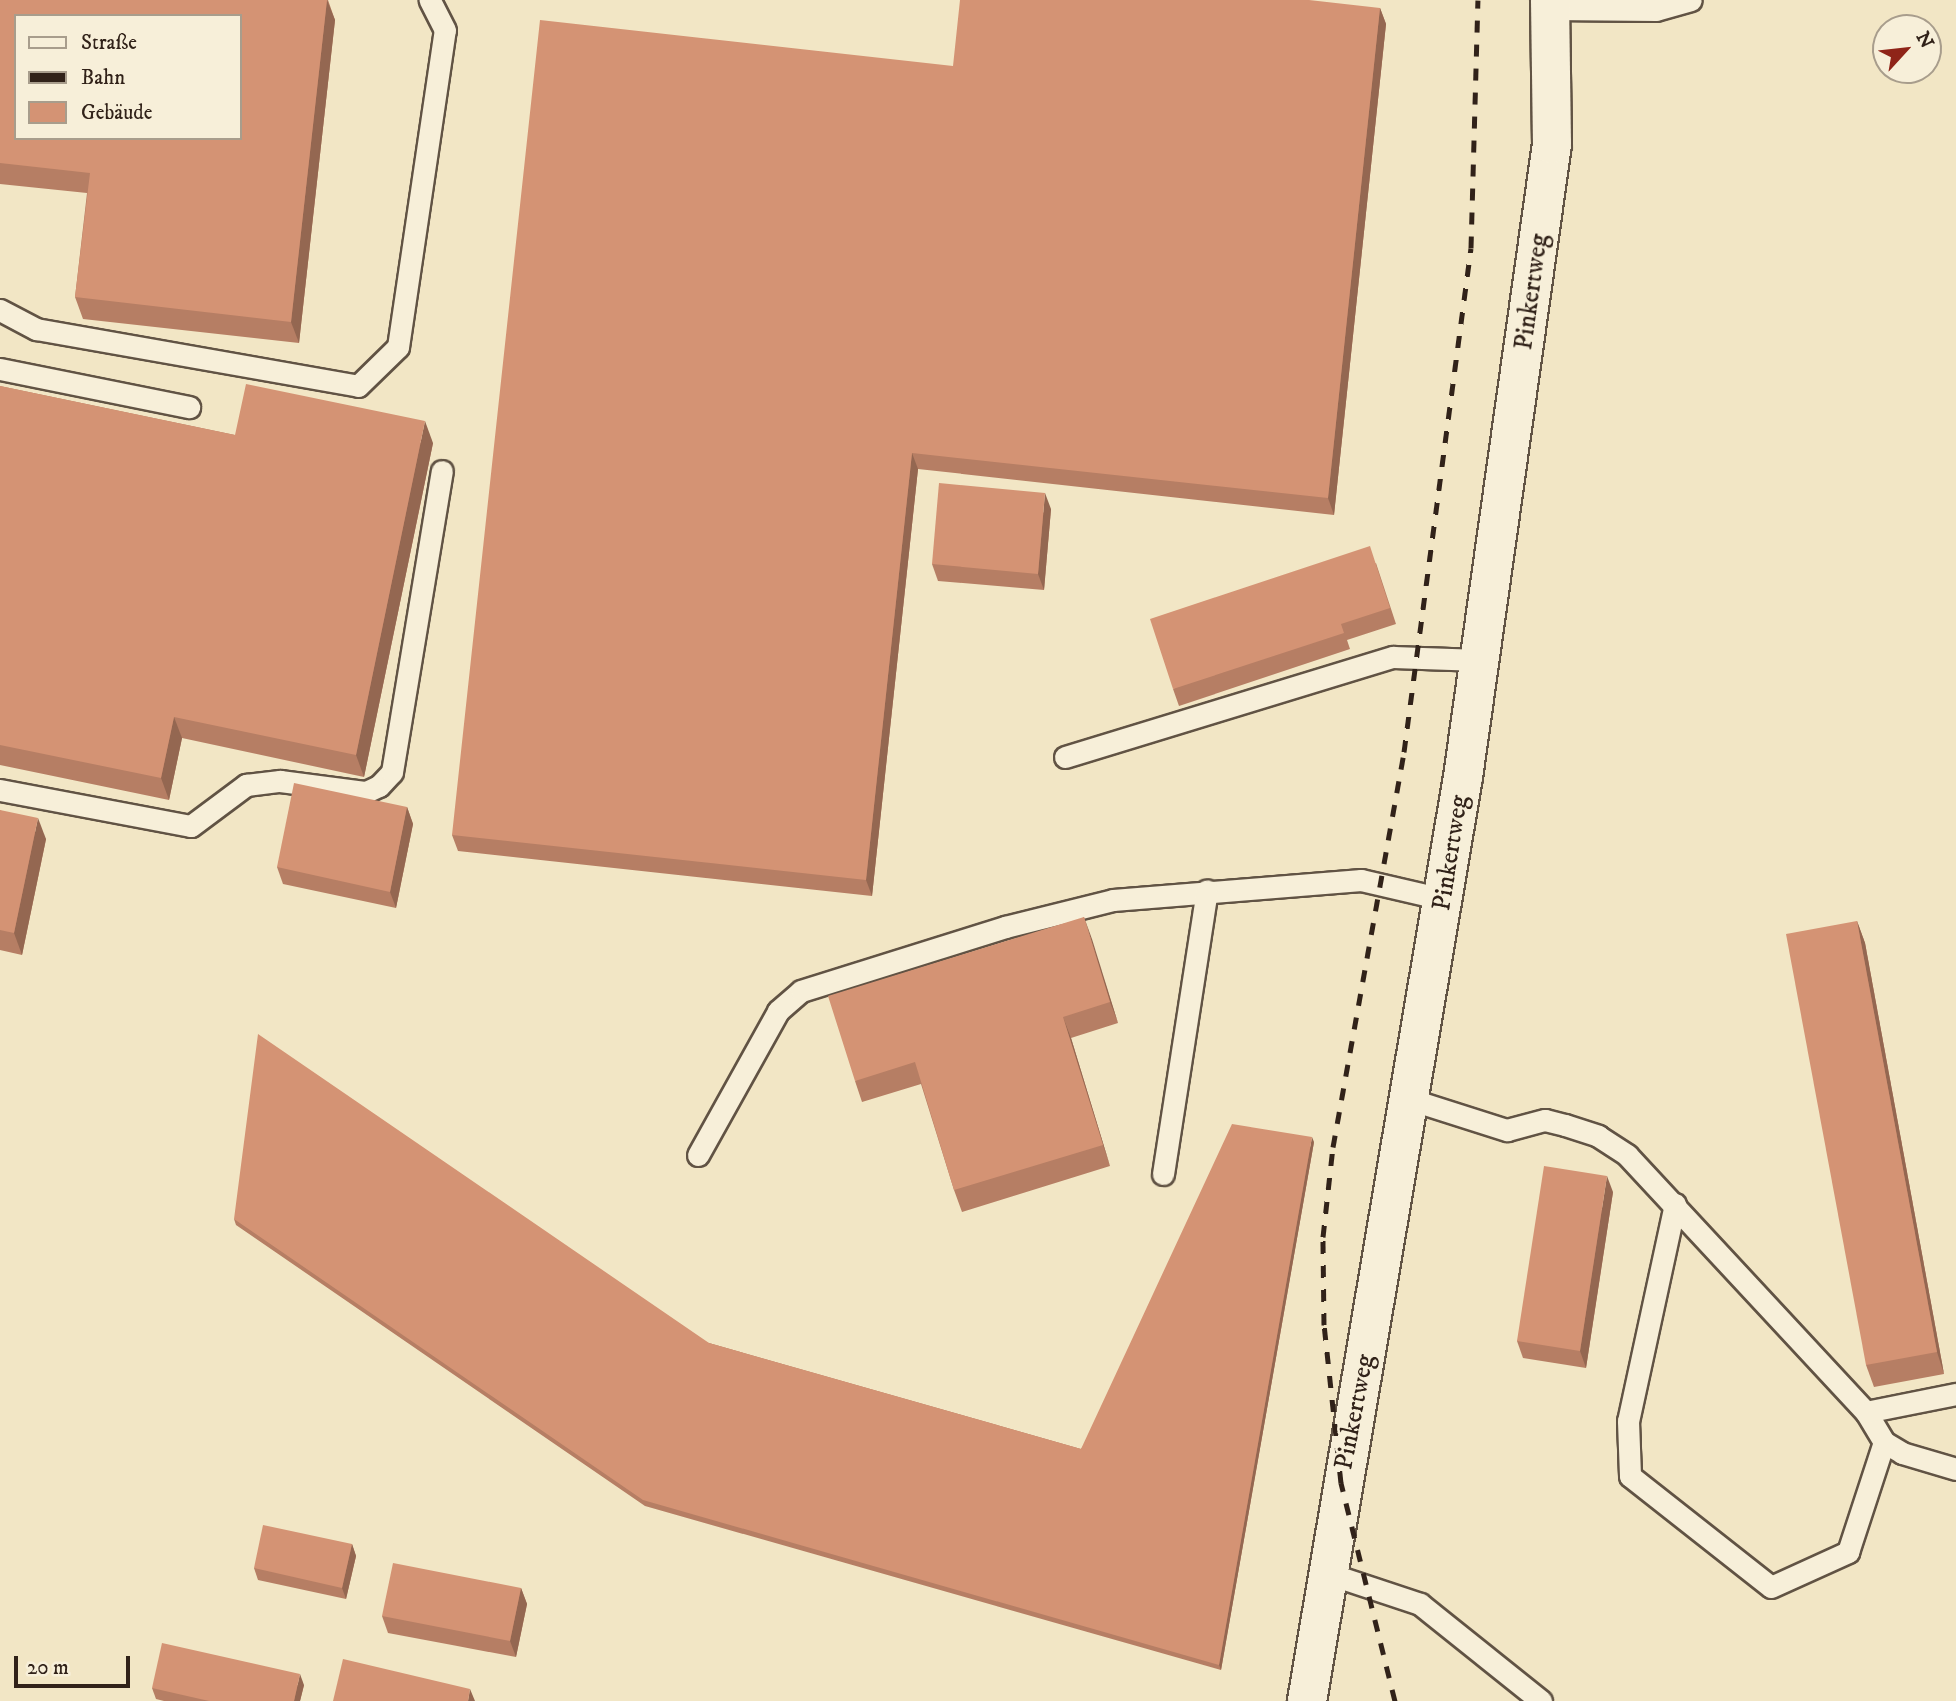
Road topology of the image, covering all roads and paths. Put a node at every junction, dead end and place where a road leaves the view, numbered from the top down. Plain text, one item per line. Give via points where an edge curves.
1 (430, 0) edge
2 (1691, 0) edge
3 (1550, 4) edge
4 (0, 310) edge
5 (0, 369) edge
6 (189, 407) dead end
7 (442, 471) dead end
8 (1480, 660) junction
9 (1066, 757) dead end
10 (0, 790) edge
11 (1207, 890) junction
12 (1443, 900) junction
13 (1409, 1099) junction
14 (698, 1155) dead end
15 (1163, 1174) dead end
16 (1675, 1204) junction
17 (1956, 1394) edge
18 (1866, 1412) junction
19 (1884, 1441) junction
20 (1956, 1469) edge
21 (1327, 1573) junction
22 (1307, 1701) edge
23 (1541, 1701) edge

1 - 4 lane via 445,30 398,347 358,386 36,329
2 - 3 lane via 1656,10
3 - 8 street, Pinkertweg via 1552,144
5 - 6 lane
7 - 10 lane via 392,772 379,786 366,792 280,781 246,785 191,826
8 - 9 lane via 1393,657
8 - 12 street, Pinkertweg
11 - 12 lane via 1361,880
11 - 14 lane via 1113,900 1005,927 801,991 778,1011
11 - 15 lane
12 - 13 street, Pinkertweg
13 - 16 lane via 1507,1130 1545,1120 1598,1136 1627,1155
13 - 21 street, Pinkertweg
16 - 18 lane
16 - 19 lane via 1628,1421 1630,1476 1771,1587 1848,1552
17 - 18 lane
18 - 19 lane
19 - 20 lane via 1902,1453
21 - 22 street, Pinkertweg
21 - 23 lane via 1420,1604

